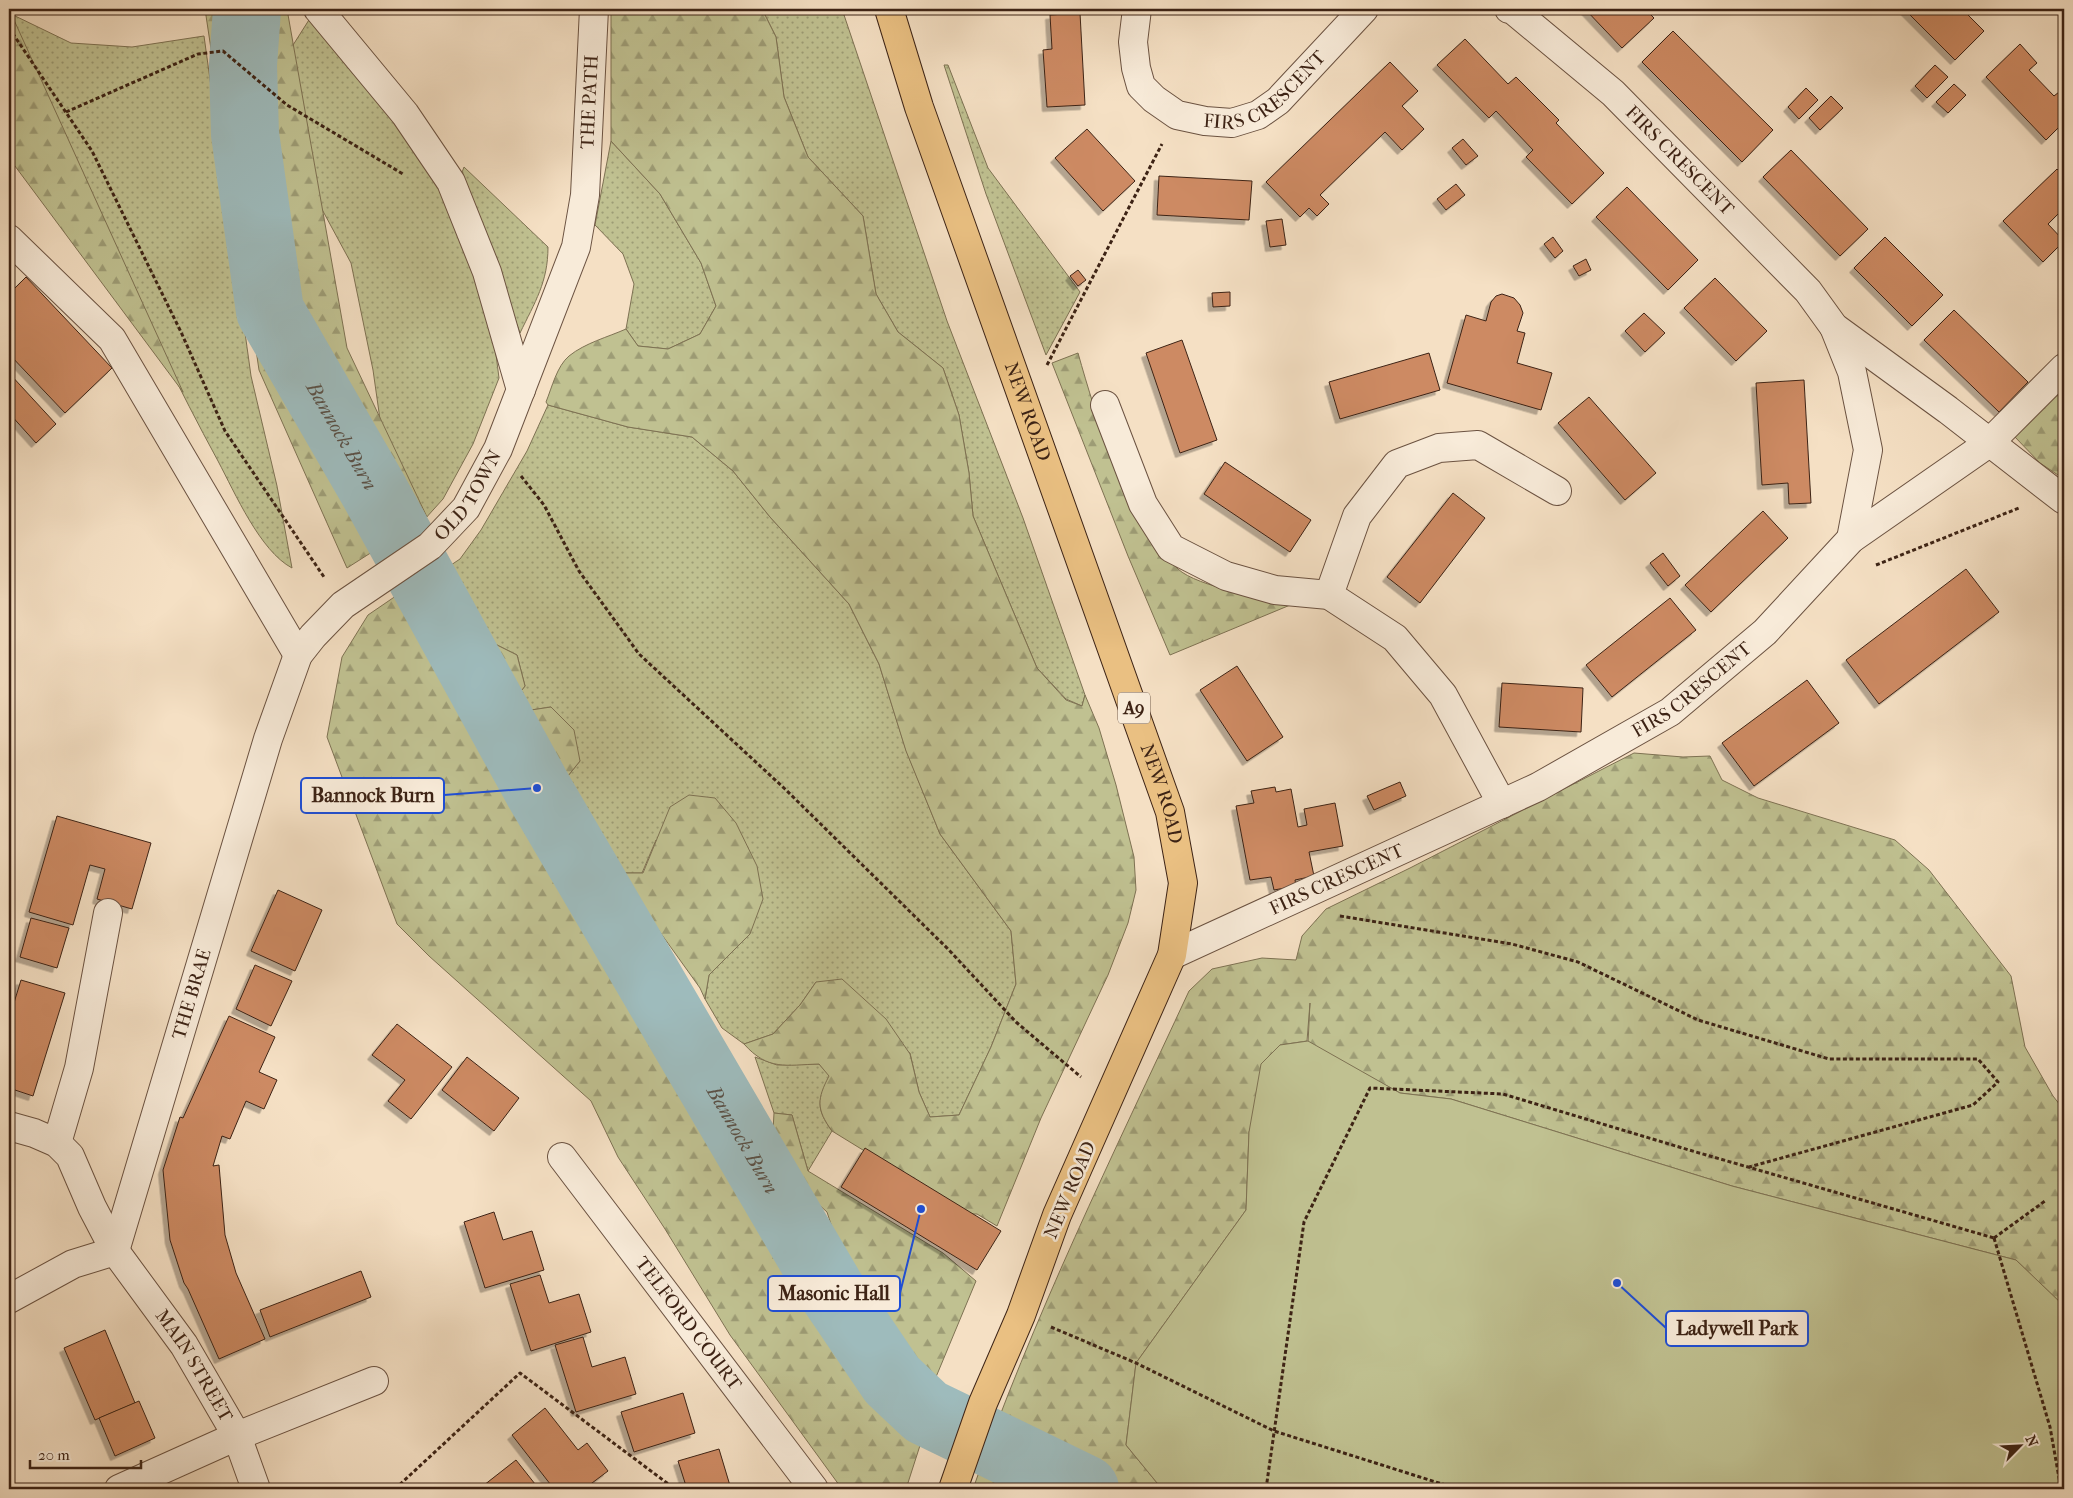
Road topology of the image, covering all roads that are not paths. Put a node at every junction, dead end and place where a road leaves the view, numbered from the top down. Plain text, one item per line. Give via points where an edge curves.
1 (318, 9) edge
2 (594, 9) edge
3 (889, 9) edge
4 (1137, 9) edge
5 (1364, 9) edge
6 (1509, 9) edge
7 (585, 195) joint
8 (9, 239) edge
9 (1834, 328) junction
10 (2064, 368) edge
11 (521, 390) junction
12 (1105, 405) dead end
13 (1989, 443) junction
14 (1557, 491) dead end
15 (2060, 497) edge
16 (1851, 539) junction
17 (1329, 595) junction
18 (298, 656) junction
19 (268, 739) joint
20 (1502, 804) junction
21 (108, 913) dead end
22 (1172, 955) junction
23 (9, 1126) edge
24 (57, 1143) junction
25 (562, 1157) dead end
26 (116, 1251) junction
27 (9, 1300) edge
28 (374, 1381) dead end
29 (237, 1436) junction
30 (119, 1489) edge
31 (256, 1489) edge
32 (814, 1489) edge
33 (953, 1489) edge

1 - 11 street via 405,114 452,182 487,272
2 - 7 street, THE PATH
3 - 22 main road, NEW ROAD / A9 via 919,107 1170,812 1183,883
4 - 5 street, FIRS CRESCENT via 1133,42 1141,86 1178,115 1232,123 1258,115 1278,101
6 - 9 street, FIRS CRESCENT via 1613,93 1808,291
7 - 11 street, OLD TOWN via 576,247
8 - 18 street via 112,339
9 - 13 street, FIRS CRESCENT
9 - 16 street, FIRS CRESCENT via 1852,372 1868,450
10 - 13 street
11 - 18 street, OLD TOWN via 498,449 466,508 430,546 343,605
12 - 17 street via 1143,504 1170,548 1226,576 1275,590
13 - 15 street
13 - 16 street, FIRS CRESCENT
14 - 17 street via 1478,445 1439,448 1398,464 1357,516
16 - 20 street, FIRS CRESCENT via 1765,632 1670,712
17 - 20 street via 1395,638 1443,695
18 - 19 street, OLD TOWN
19 - 26 street, THE BRAE
20 - 22 street, FIRS CRESCENT
21 - 24 street via 79,1068
22 - 33 main road, NEW ROAD / A9 via 1057,1215 1021,1315 982,1402
23 - 24 street
24 - 26 street, MAIN STREET via 70,1156
25 - 32 street, TELFORD COURT
26 - 27 street via 73,1264
26 - 29 street, MAIN STREET via 184,1345
28 - 29 street
29 - 30 street
29 - 31 street, MAIN STREET

